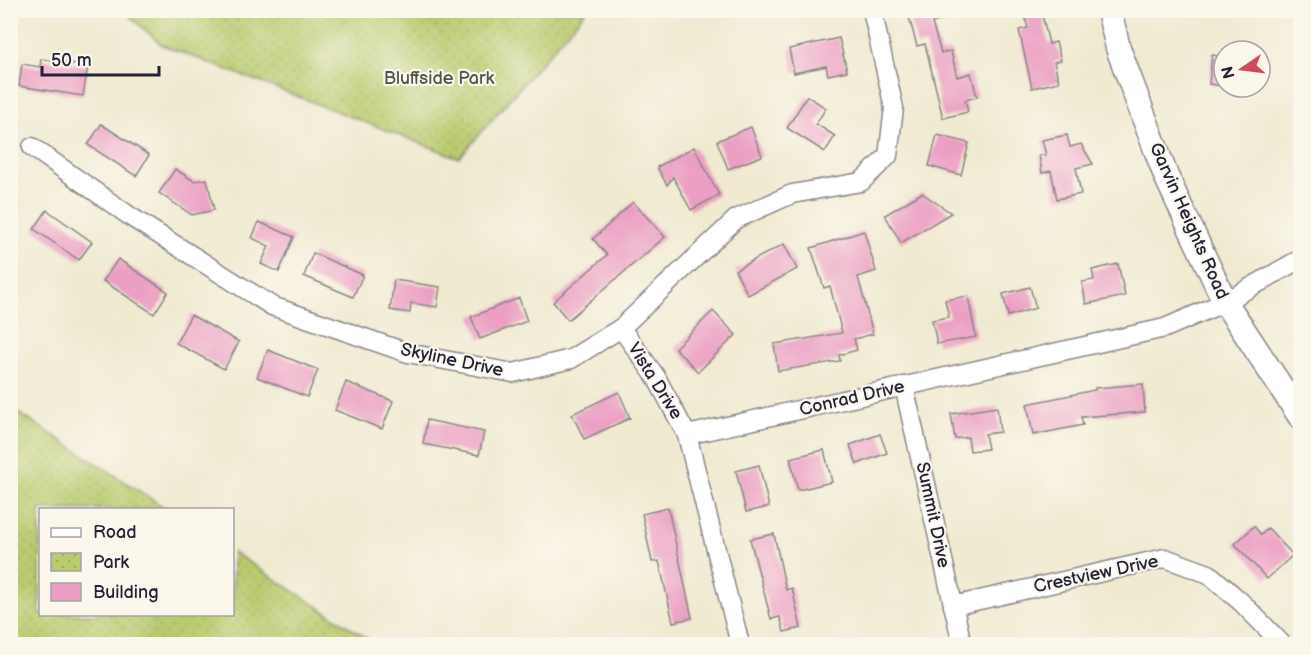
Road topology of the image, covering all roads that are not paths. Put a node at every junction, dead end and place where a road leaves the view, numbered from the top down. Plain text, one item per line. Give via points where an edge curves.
1 (872, 10) edge
2 (1109, 10) edge
3 (32, 147) dead end
4 (1300, 259) edge
5 (1225, 302) junction
6 (621, 328) junction
7 (904, 386) junction
8 (1300, 416) edge
9 (687, 435) junction
10 (953, 606) junction
11 (740, 645) edge
12 (962, 645) edge
13 (1282, 645) edge

1 - 6 street, Skyline Drive via 894,108 888,156 861,182 792,194 736,219
2 - 5 main road, Garvin Heights Road via 1118,48 1166,176
3 - 6 street, Skyline Drive via 131,217 272,306 408,353 513,373 571,358
4 - 5 street, Conrad Drive
5 - 7 street, Conrad Drive via 1166,328
5 - 8 main road, Garvin Heights Road
6 - 9 street, Vista Drive via 656,377
7 - 9 street, Conrad Drive
7 - 10 street, Summit Drive
9 - 11 street
10 - 12 street, Summit Drive
10 - 13 street, Crestview Drive via 1165,558 1209,574

